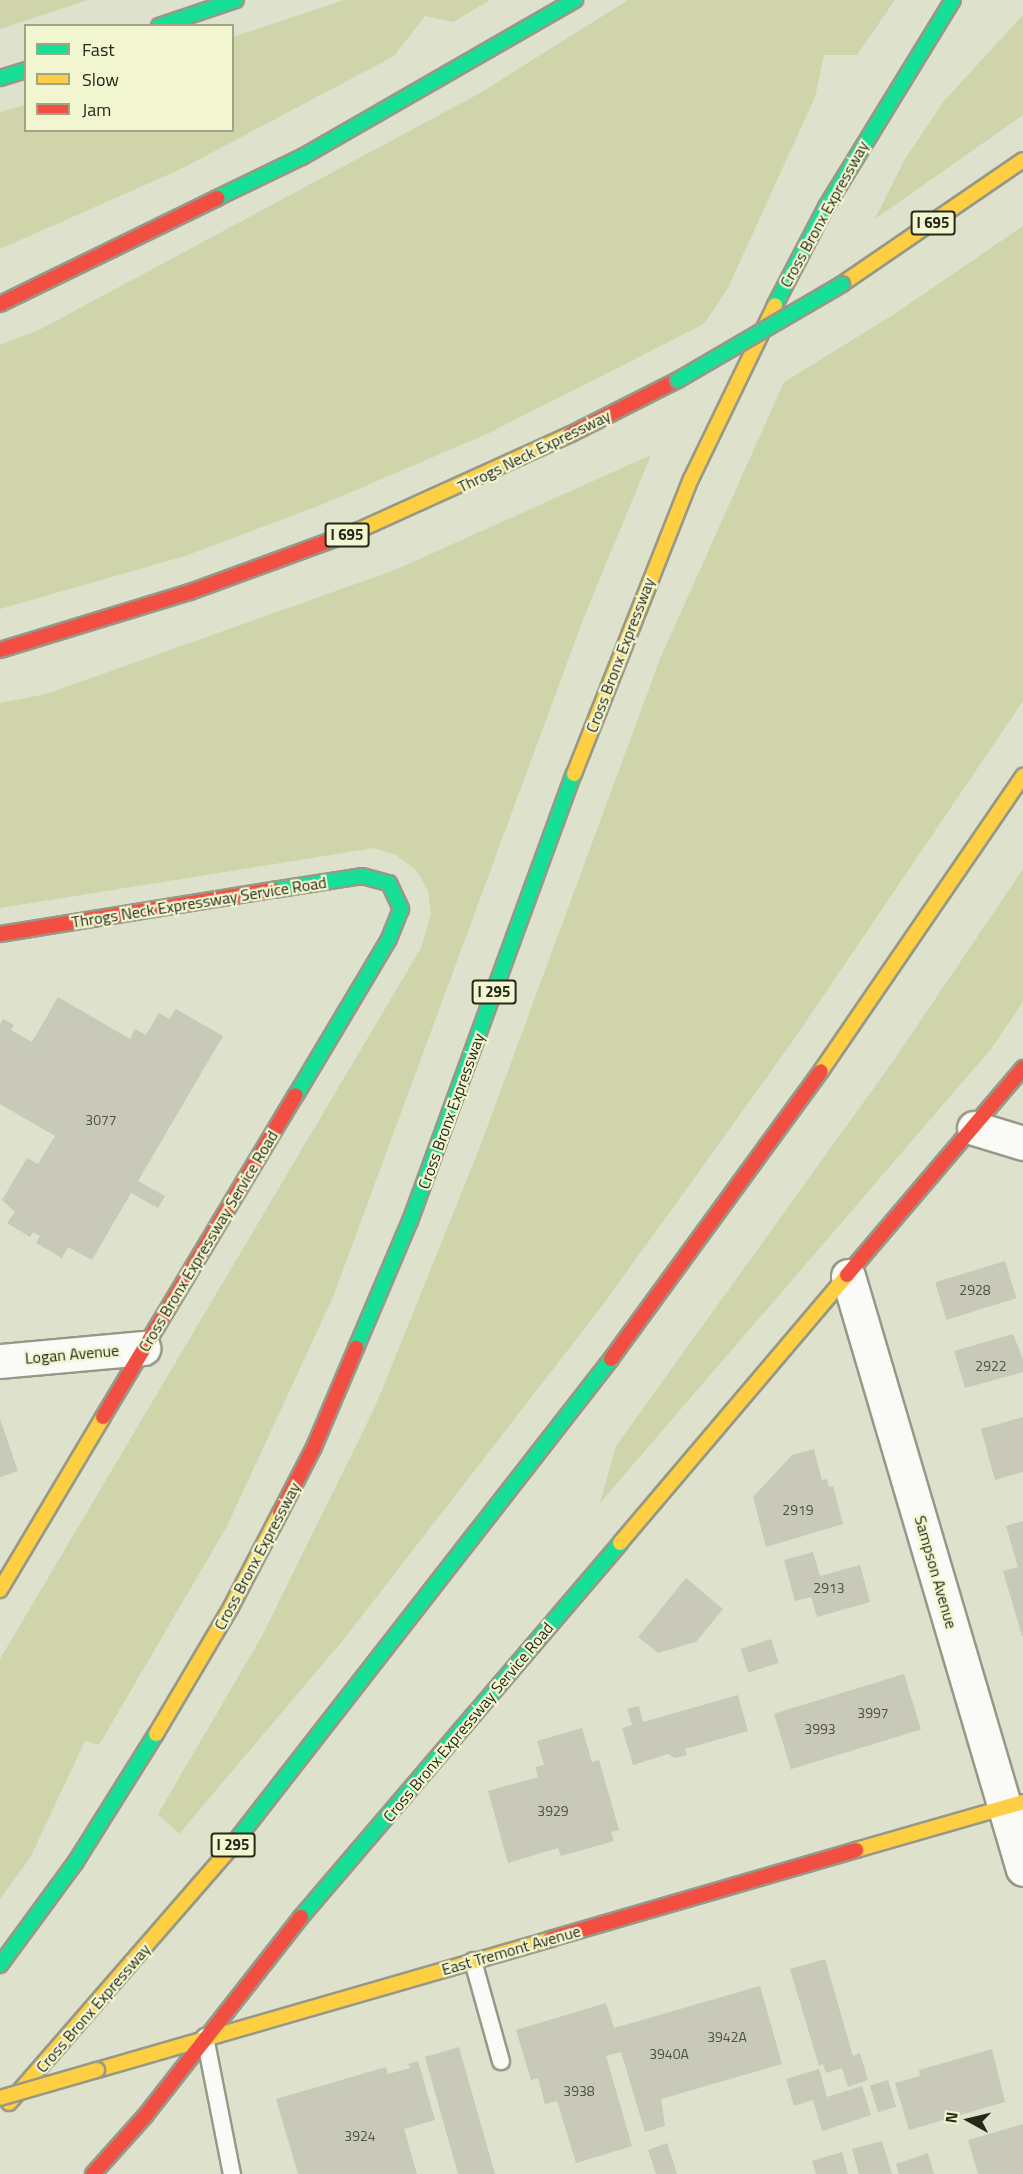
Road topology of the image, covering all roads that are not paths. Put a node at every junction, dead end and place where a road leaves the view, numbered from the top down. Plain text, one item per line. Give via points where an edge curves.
1 (236, 0) edge
2 (575, 0) edge
3 (953, 0) edge
4 (165, 24) edge
5 (24, 71) edge
6 (0, 78) edge
7 (1023, 160) edge
8 (0, 304) edge
9 (0, 650) edge
10 (1023, 776) edge
11 (395, 889) joint
12 (0, 934) edge
13 (1023, 1068) edge
14 (974, 1128) junction
15 (1023, 1143) edge
16 (848, 1276) junction
17 (143, 1348) junction
18 (0, 1360) edge
19 (0, 1590) edge
20 (1014, 1805) edge
21 (1023, 1869) edge
22 (473, 1961) junction
23 (0, 1965) edge
24 (205, 2037) junction
25 (501, 2061) dead end
26 (0, 2098) edge
27 (0, 2114) edge
28 (93, 2174) edge
29 (232, 2174) edge

1 - 4 main road
2 - 8 main road via 302,157
3 - 23 main road, Cross Bronx Expressway / I 295 via 826,207 691,479 597,711 410,1221 309,1458 231,1607 139,1763 69,1872
5 - 6 main road
7 - 9 main road, Throgs Neck Expressway / I 695, bridge via 842,284 678,380 530,455 360,530 170,599
10 - 27 main road, Cross Bronx Expressway / I 295 via 775,1138 566,1421 227,1852
11 - 12 main road, Throgs Neck Expressway Service Road via 381,879 351,877
11 - 17 main road, Cross Bronx Expressway Service Road via 400,909 389,939
13 - 14 main road
14 - 15 street
14 - 16 main road
16 - 20 street, Sampson Avenue
16 - 24 main road, Cross Bronx Expressway Service Road
17 - 18 street, Logan Avenue
17 - 19 main road, Cross Bronx Expressway Service Road
20 - 21 street, Sampson Avenue
20 - 22 main road, East Tremont Avenue
22 - 24 main road, East Tremont Avenue
22 - 25 lane
24 - 26 main road, East Tremont Avenue, bridge
24 - 28 main road, Cross Bronx Expressway Service Road via 145,2116
24 - 29 lane

